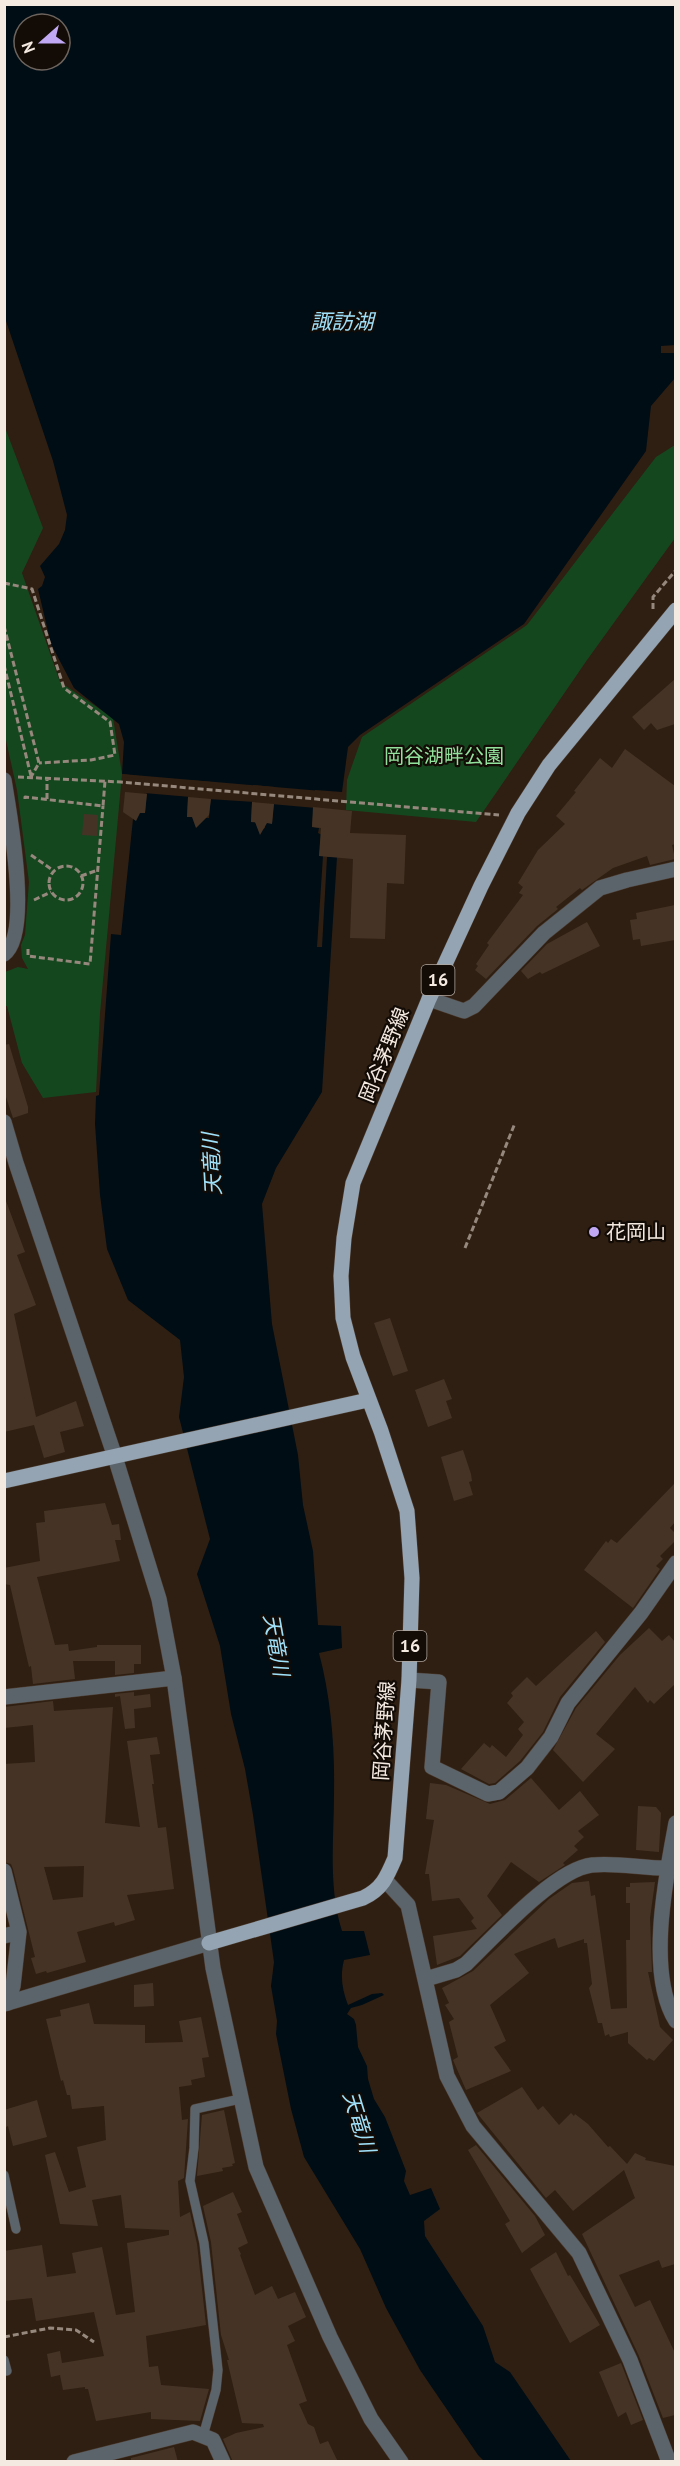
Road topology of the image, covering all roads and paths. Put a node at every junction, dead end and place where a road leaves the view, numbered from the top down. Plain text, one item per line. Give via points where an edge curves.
1 (675, 570) edge
2 (4, 583) edge
3 (653, 609) dead end
4 (675, 610) edge
5 (4, 626) edge
6 (4, 664) edge
7 (39, 763) junction
8 (9, 778) edge
9 (31, 778) junction
10 (47, 778) junction
11 (105, 781) junction
12 (46, 799) junction
13 (104, 806) junction
14 (25, 807) dead end
15 (501, 816) dead end
16 (26, 862) dead end
17 (675, 869) edge
18 (98, 870) junction
19 (54, 871) junction
20 (81, 876) junction
21 (51, 891) junction
22 (27, 904) dead end
23 (27, 945) dead end
24 (4, 954) edge
25 (429, 999) junction
26 (4, 1122) edge
27 (515, 1123) dead end
28 (465, 1248) dead end
29 (368, 1400) junction
30 (116, 1456) junction
31 (4, 1481) edge
32 (675, 1563) edge
33 (174, 1678) junction
34 (409, 1680) junction
35 (4, 1696) edge
36 (675, 1823) edge
37 (671, 1868) edge
38 (4, 1871) edge
39 (380, 1886) junction
40 (12, 1934) edge
41 (209, 1943) junction
42 (426, 1979) junction
43 (6, 2003) edge
44 (675, 2021) edge
45 (240, 2099) junction
46 (4, 2175) edge
47 (16, 2229) dead end
48 (4, 2337) edge
49 (94, 2342) dead end
50 (4, 2360) edge
51 (4, 2371) edge
52 (203, 2436) junction
53 (74, 2462) edge
54 (223, 2462) edge
55 (401, 2462) edge
56 (669, 2462) edge

1 - 3 path via 653,597
2 - 7 path via 32,589 64,688 110,722 115,755
4 - 25 main road, 岡谷茅野線 / 16 via 549,765 481,886
5 - 7 path
6 - 9 path
7 - 9 path
8 - 9 path
8 - 24 street via 18,900 15,935
9 - 10 path
10 - 11 path
10 - 12 path
11 - 13 path
11 - 15 path
12 - 13 path
12 - 14 path via 25,797
13 - 18 path
16 - 19 path via 26,851
17 - 25 street via 600,888 544,933 474,1006 464,1011
18 - 20 path
18 - 23 path via 90,964 28,956
19 - 20 path via 69,866
19 - 21 path via 49,881
20 - 21 path via 82,888 71,900 59,899
21 - 22 path
25 - 29 main road, 岡谷茅野線 / 16 via 353,1183 344,1238 343,1318
26 - 30 street
27 - 28 path
29 - 30 main road
29 - 34 main road, 岡谷茅野線 / 16 via 407,1510 412,1578
30 - 31 main road
30 - 33 street via 159,1599
32 - 34 street via 641,1613 568,1703 551,1737 527,1767 499,1792 488,1794 432,1767 440,1682
33 - 35 street
33 - 41 street
34 - 39 main road, 岡谷茅野線 / 16 via 395,1858
36 - 37 street
37 - 42 street via 590,1865 569,1873 466,1964
37 - 44 street via 660,1933 667,2008
38 - 40 street
39 - 41 main road via 363,1898
39 - 42 street via 408,1905
40 - 43 street via 13,1986
41 - 43 street
41 - 45 street
42 - 56 street via 447,2076 473,2126 579,2253 630,2360
45 - 52 lane via 195,2109 190,2181 204,2243 218,2370
45 - 55 street via 256,2167 330,2337 371,2419
46 - 47 lane
48 - 49 path via 50,2328 76,2330
50 - 51 lane
52 - 53 street via 193,2432
52 - 54 street via 213,2440

